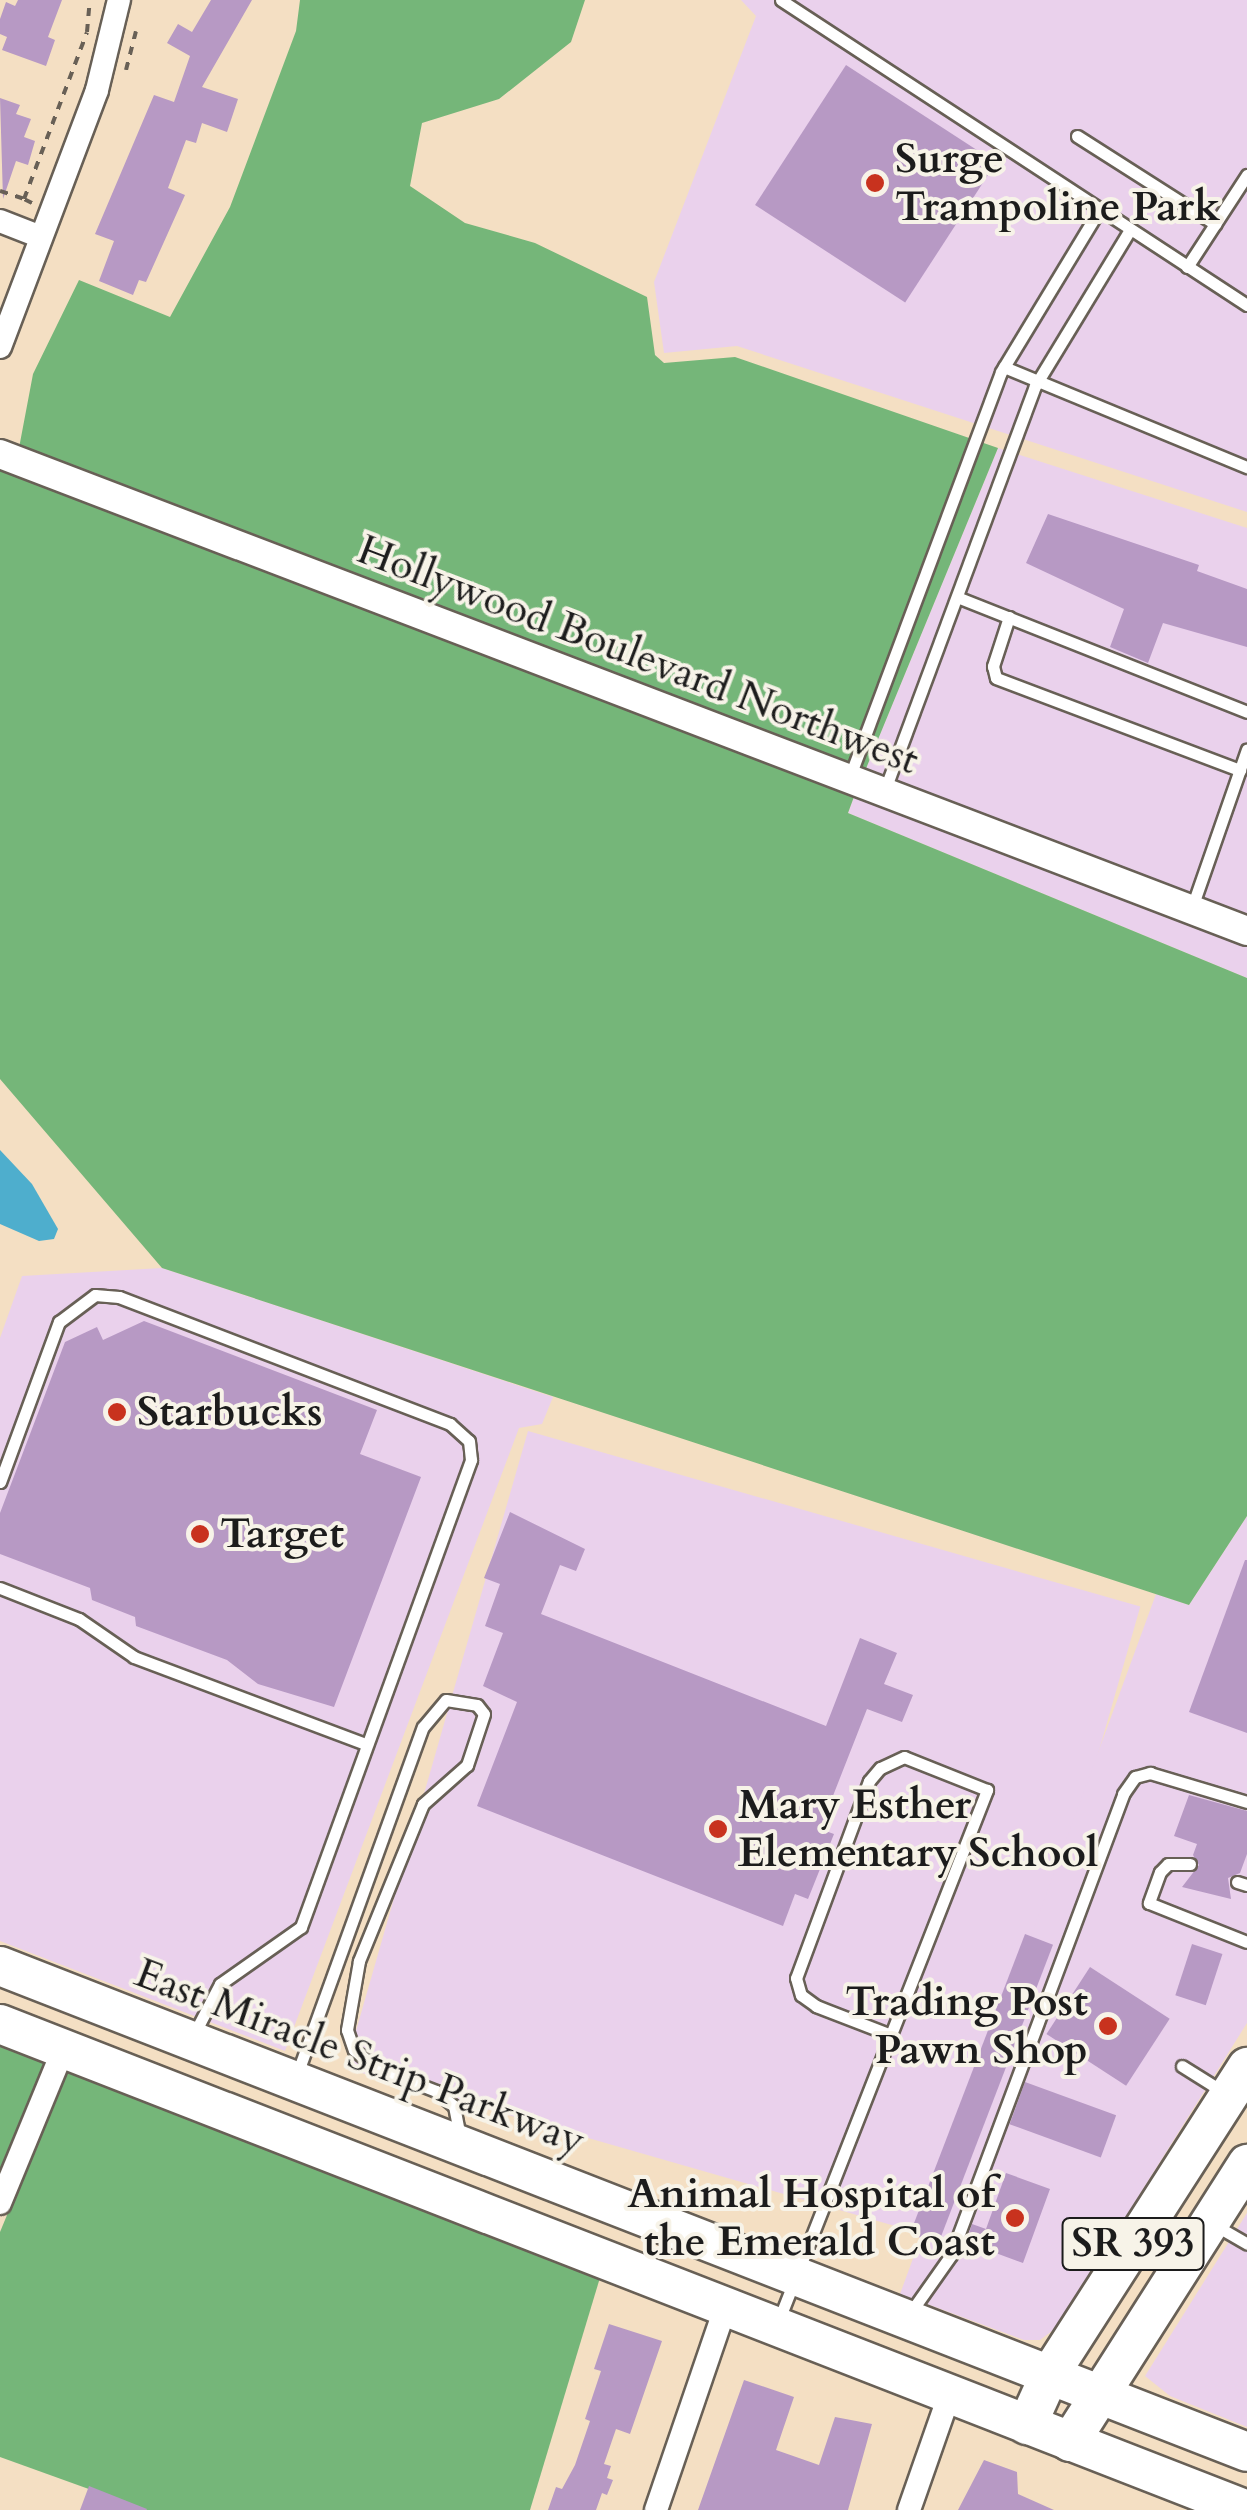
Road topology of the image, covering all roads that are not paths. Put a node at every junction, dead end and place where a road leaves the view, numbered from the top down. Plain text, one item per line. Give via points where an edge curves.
1 (119, 0) edge
2 (781, 0) edge
3 (1077, 136) dead end
4 (1247, 175) edge
5 (1099, 210) junction
6 (0, 221) edge
7 (1215, 224) junction
8 (1130, 230) junction
9 (41, 237) junction
10 (1188, 267) junction
11 (1247, 306) edge
12 (0, 347) edge
13 (1004, 366) junction
14 (1038, 381) junction
15 (0, 454) edge
16 (1247, 467) edge
17 (957, 597) junction
18 (1009, 617) junction
19 (1247, 712) edge
20 (1247, 749) edge
21 (1240, 770) junction
22 (849, 779) junction
23 (884, 792) junction
24 (1191, 910) junction
25 (1247, 931) edge
26 (0, 1482) edge
27 (0, 1588) edge
28 (365, 1744) junction
29 (1247, 1802) edge
30 (1190, 1864) dead end
31 (1247, 1942) edge
32 (0, 1966) edge
33 (0, 2024) edge
34 (890, 2035) junction
35 (191, 2040) junction
36 (64, 2048) junction
37 (1182, 2066) dead end
38 (295, 2080) junction
39 (1238, 2082) edge
40 (462, 2145) junction
41 (1247, 2164) edge
42 (0, 2204) edge
43 (1210, 2222) junction
44 (1247, 2244) edge
45 (796, 2276) junction
46 (726, 2306) junction
47 (906, 2318) junction
48 (776, 2326) junction
49 (1050, 2374) junction
50 (950, 2394) junction
51 (1100, 2394) junction
52 (1027, 2425) junction
53 (1070, 2442) junction
54 (1247, 2452) edge
55 (1242, 2509) edge
56 (656, 2510) edge
57 (909, 2510) edge

1 - 9 street via 97,90
2 - 5 lane
3 - 7 lane
4 - 7 lane
5 - 8 lane
5 - 13 lane
6 - 9 street
7 - 10 lane
8 - 10 lane
8 - 14 lane
9 - 12 street
10 - 11 lane
13 - 14 lane
13 - 22 lane
14 - 16 lane
14 - 17 lane
15 - 22 street, Hollywood Boulevard Northwest
17 - 18 lane
17 - 23 lane
18 - 19 lane
18 - 21 lane via 992,666 996,678
20 - 21 lane
21 - 24 lane
22 - 23 street, Hollywood Boulevard Northwest
23 - 24 street, Hollywood Boulevard Northwest
24 - 25 street, Hollywood Boulevard Northwest
26 - 28 lane via 59,1322 95,1295 119,1297 450,1424 470,1441 471,1460
27 - 28 lane via 80,1619 134,1658
28 - 35 lane via 300,1926 220,1984
29 - 47 lane via 1150,1773 1135,1777 1123,1794 951,2254
30 - 31 lane via 1168,1864 1149,1903
32 - 35 main road, East Miracle Strip Parkway
33 - 36 main road
34 - 34 lane via 816,2006 800,1994 796,1978 869,1781 904,1757 987,1790
34 - 45 lane
35 - 38 main road, East Miracle Strip Parkway
36 - 42 street
36 - 46 main road
37 - 39 lane
38 - 40 main road, East Miracle Strip Parkway
38 - 40 lane via 423,1727 446,1700 477,1705 484,1714 467,1765 423,1804 359,1961 347,2030 354,2050 377,2068 436,2090 454,2106
39 - 49 main road, SR 393
40 - 45 main road, East Miracle Strip Parkway
41 - 43 main road, SR 393
43 - 44 lane
43 - 51 main road, SR 393
45 - 47 main road, East Miracle Strip Parkway
45 - 48 lane
46 - 48 main road
46 - 56 street
47 - 49 main road, East Miracle Strip Parkway
48 - 50 main road
49 - 51 main road, East Miracle Strip Parkway
49 - 52 main road, SR 393
50 - 52 main road
50 - 57 street
51 - 53 main road, SR 393
51 - 54 main road, East Miracle Strip Parkway
52 - 53 main road
53 - 55 main road

